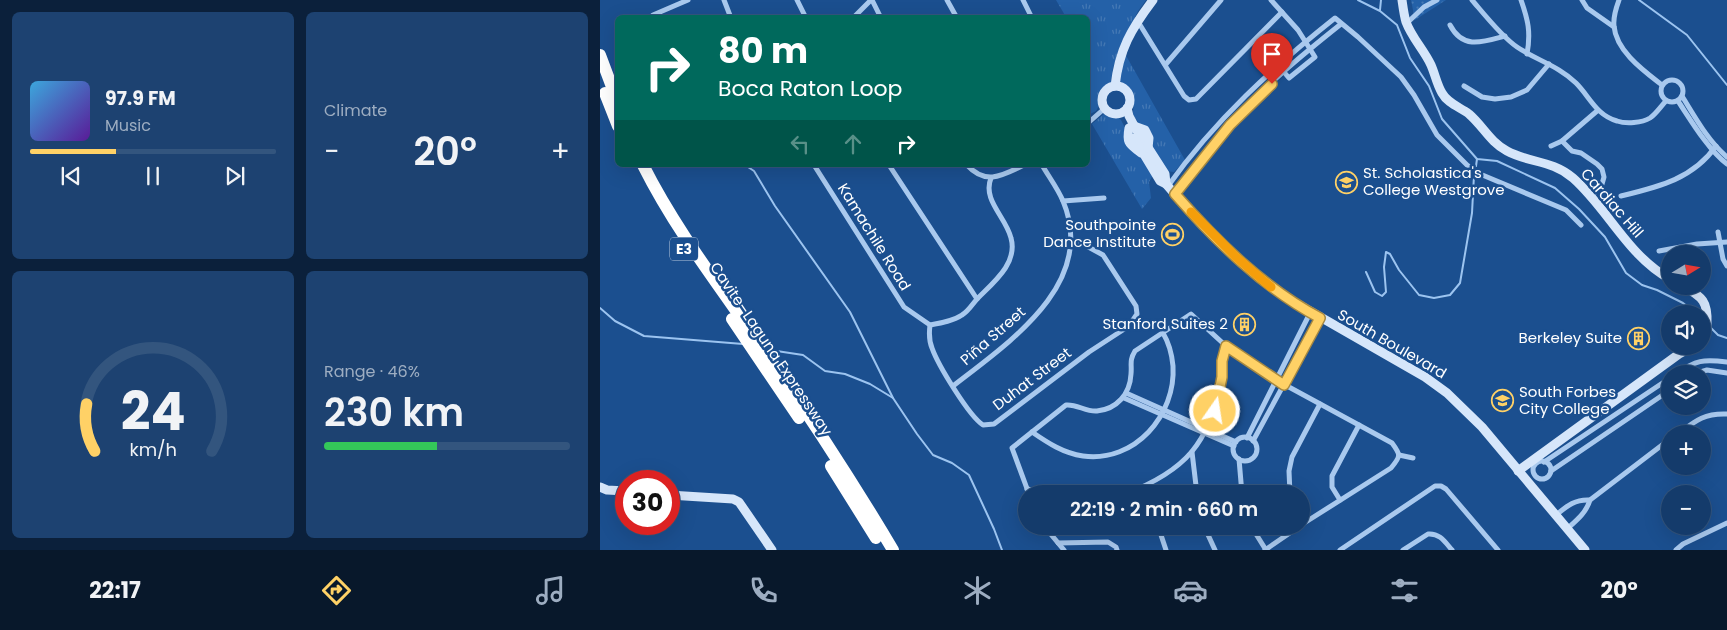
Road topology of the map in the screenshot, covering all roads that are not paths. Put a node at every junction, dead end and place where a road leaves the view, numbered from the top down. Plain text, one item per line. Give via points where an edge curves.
1 (688, 0) edge
2 (724, 0) edge
3 (797, 0) edge
4 (871, 0) edge
5 (947, 0) edge
6 (1022, 0) edge
7 (1152, 0) edge
8 (1220, 0) edge
9 (1271, 0) edge
10 (1402, 0) edge
11 (1437, 0) edge
12 (1472, 0) edge
13 (1521, 0) edge
14 (1582, 0) edge
15 (1619, 0) edge
16 (1282, 12) junction
17 (653, 15) dead end
18 (731, 15) edge
19 (804, 15) edge
20 (856, 15) edge
21 (880, 15) edge
22 (956, 15) edge
23 (1030, 15) edge
24 (1137, 20) junction
25 (1406, 23) junction
26 (1341, 24) junction
27 (1450, 25) dead end
28 (1614, 27) junction
29 (1505, 36) junction
30 (1306, 41) junction
31 (1311, 48) junction
32 (1527, 54) junction
33 (600, 55) edge
34 (1166, 64) junction
35 (1549, 64) junction
36 (1278, 65) junction
37 (1284, 72) junction
38 (600, 79) edge
39 (1662, 85) junction
40 (1115, 86) junction
41 (1464, 86) dead end
42 (615, 95) edge
43 (1682, 96) junction
44 (1666, 101) junction
45 (1678, 101) junction
46 (1105, 108) junction
47 (1127, 108) junction
48 (1598, 111) junction
49 (1116, 114) junction
50 (615, 118) edge
51 (1090, 121) edge
52 (1134, 132) junction
53 (1562, 141) junction
54 (1551, 146) dead end
55 (1715, 148) junction
56 (1146, 152) junction
57 (1727, 157) edge
58 (1727, 164) edge
59 (635, 167) edge
60 (644, 167) edge
61 (815, 167) edge
62 (890, 167) edge
63 (969, 167) edge
64 (1020, 167) edge
65 (1043, 167) edge
66 (991, 178) junction
67 (1167, 185) junction
68 (1175, 194) junction
69 (1621, 196) dead end
70 (1591, 197) junction
71 (1104, 198) dead end
72 (1063, 201) junction
73 (1581, 225) dead end
74 (1718, 232) dead end
75 (1720, 241) junction
76 (1072, 242) junction
77 (1727, 242) edge
78 (1659, 251) dead end
79 (1727, 266) edge
80 (1661, 273) edge
81 (1697, 295) edge
82 (977, 299) junction
83 (1706, 305) edge
84 (1310, 313) junction
85 (1320, 318) junction
86 (930, 325) junction
87 (745, 331) junction
88 (1163, 333) junction
89 (1226, 346) junction
90 (1677, 355) edge
91 (1727, 362) edge
92 (1690, 365) edge
93 (1711, 371) edge
94 (1727, 373) edge
95 (1276, 380) junction
96 (1661, 384) edge
97 (1284, 385) junction
98 (953, 386) junction
99 (1125, 395) junction
100 (1661, 396) edge
101 (1320, 404) junction
102 (1163, 412) junction
103 (1727, 414) edge
104 (1358, 425) junction
105 (1690, 425) edge
106 (1206, 431) junction
107 (1032, 432) junction
108 (1247, 438) junction
109 (1253, 441) junction
110 (1235, 444) junction
111 (1661, 447) edge
112 (1192, 452) junction
113 (1399, 456) junction
114 (1413, 458) dead end
115 (1239, 459) junction
116 (1544, 462) junction
117 (1534, 468) junction
118 (1551, 471) junction
119 (1520, 473) junction
120 (1541, 479) junction
121 (1025, 485) edge
122 (1148, 485) edge
123 (1195, 485) edge
124 (1241, 485) edge
125 (1290, 485) edge
126 (600, 487) edge
127 (615, 490) edge
128 (1535, 491) junction
129 (680, 496) edge
130 (855, 497) junction
131 (1340, 500) junction
132 (1590, 500) junction
133 (1555, 515) junction
134 (1310, 518) edge
135 (1727, 523) edge
136 (1567, 530) junction
137 (1051, 535) edge
138 (1161, 535) edge
139 (1208, 535) edge
140 (1256, 535) edge
141 (1286, 535) edge
142 (1058, 543) junction
143 (875, 544) edge
144 (1405, 549) edge
145 (1582, 549) edge
146 (772, 550) edge
147 (883, 550) edge
148 (893, 550) edge
149 (1064, 550) edge
150 (1117, 550) edge
151 (1166, 550) edge
152 (1215, 550) edge
153 (1265, 550) edge
154 (1340, 550) edge
155 (1452, 550) edge
156 (1498, 550) edge
157 (1676, 550) edge

1 - 17 street
2 - 18 street
3 - 19 street
4 - 20 street
4 - 21 street
5 - 22 street
6 - 23 street
7 - 24 street
8 - 34 street
9 - 16 street
10 - 25 street, Cardiac Hill
11 - 25 street
12 - 29 street
13 - 32 street via 1529,24
14 - 28 street via 1587,8
15 - 28 street
16 - 30 street
16 - 34 street via 1196,99 1189,100 1184,96
24 - 34 street
24 - 40 street via 1122,50
25 - 70 street, Cardiac Hill via 1432,67 1441,92 1450,103 1468,113 1500,146 1562,170
26 - 30 street via 1334,18
26 - 31 street
26 - 73 street via 1401,77 1437,135 1467,165 1480,174 1566,210
27 - 29 street via 1466,42
28 - 39 street via 1619,42 1635,64
29 - 32 street
30 - 31 street
30 - 36 street
31 - 37 street
31 - 37 street via 1316,57 1289,78
32 - 35 street
33 - 42 highway
35 - 41 street via 1527,90 1511,97 1482,97
35 - 48 street via 1576,82
36 - 37 street
36 - 67 street via 1223,118
37 - 68 street via 1230,125
38 - 50 highway
39 - 43 street via 1668,80 1678,81 1682,86
39 - 44 street via 1661,95
40 - 46 street via 1102,96
40 - 47 street via 1123,88 1129,95
43 - 45 street
43 - 55 street
44 - 45 street
44 - 48 street via 1650,118 1633,123 1618,122
45 - 55 street
46 - 49 street
46 - 51 street
47 - 49 street
47 - 52 street, South Boulevard
48 - 53 street
49 - 52 street, South Boulevard
52 - 56 street, South Boulevard via 1127,136 1130,144
52 - 56 street, South Boulevard via 1142,128 1148,134
53 - 54 street
53 - 70 street via 1602,169 1602,184
55 - 57 street
55 - 58 street via 1720,159
55 - 69 street via 1695,169 1680,178
56 - 67 street, South Boulevard via 1165,174
59 - 87 highway, Cavite–Laguna Expressway / E3 via 668,226
60 - 87 highway, Cavite–Laguna Expressway / E3 via 670,214
61 - 86 street, Kamachile Road via 904,307
62 - 82 street
63 - 66 street
64 - 66 street
65 - 72 street, Piña Street
66 - 82 street via 988,185 992,203 1011,237 1013,250 1009,264
67 - 68 street, South Boulevard
68 - 84 street, South Boulevard via 1258,276
70 - 80 street, Cardiac Hill via 1639,256
71 - 72 street
72 - 76 street, Piña Street
74 - 75 street
75 - 77 street
75 - 78 street
75 - 79 street
76 - 98 street, Piña Street via 1066,268 1055,291 1036,316 1011,341
76 - 98 street, Duhat Street via 1081,243 1103,255 1136,306 1137,314 1129,326 994,424 983,425 975,420
81 - 83 street
82 - 86 street via 964,314
84 - 85 street, South Boulevard
84 - 95 street
85 - 97 street
85 - 119 street, South Boulevard via 1447,393
86 - 98 street, Duhat Street via 932,348
87 - 130 highway, Cavite–Laguna Expressway / E3
88 - 89 street via 1191,314
88 - 99 street via 1130,359 1130,383
88 - 102 street via 1172,356 1174,378
89 - 95 street
89 - 106 street via 1216,405
90 - 119 street
91 - 92 street via 1701,360
93 - 94 street
95 - 97 street
95 - 108 street
96 - 116 street
97 - 101 street
97 - 109 street
99 - 102 street
99 - 107 street via 1107,409 1096,411 1066,405
100 - 118 street
101 - 104 street
101 - 125 street via 1292,457
102 - 106 street
102 - 107 street via 1145,436 1128,448 1106,456 1083,456 1057,449
103 - 105 street via 1703,416
104 - 113 street via 1392,442
104 - 131 street via 1332,476 1332,487
106 - 110 street
106 - 112 street
107 - 121 street via 1012,448
108 - 109 street
108 - 110 street
109 - 115 street via 1257,448 1253,458
110 - 115 street via 1234,454
111 - 132 street
112 - 122 street
112 - 123 street
113 - 114 street
113 - 131 street via 1391,468
115 - 124 street
116 - 117 street
116 - 118 street via 1549,464
117 - 119 street
117 - 120 street via 1534,474
118 - 120 street
119 - 128 street, South Boulevard
120 - 128 street
126 - 127 street
128 - 133 street, South Boulevard
129 - 146 street via 739,502
130 - 143 highway
130 - 148 highway, E3
131 - 134 street
132 - 133 street via 1572,502
132 - 136 street via 1582,516
133 - 136 street, South Boulevard
135 - 157 street
136 - 145 street, South Boulevard
137 - 142 street
138 - 151 street
139 - 152 street
140 - 153 street
141 - 153 street
142 - 149 street
142 - 150 street via 1108,542
143 - 147 highway
144 - 155 street via 1433,533
154 - 156 street via 1435,486 1446,488

